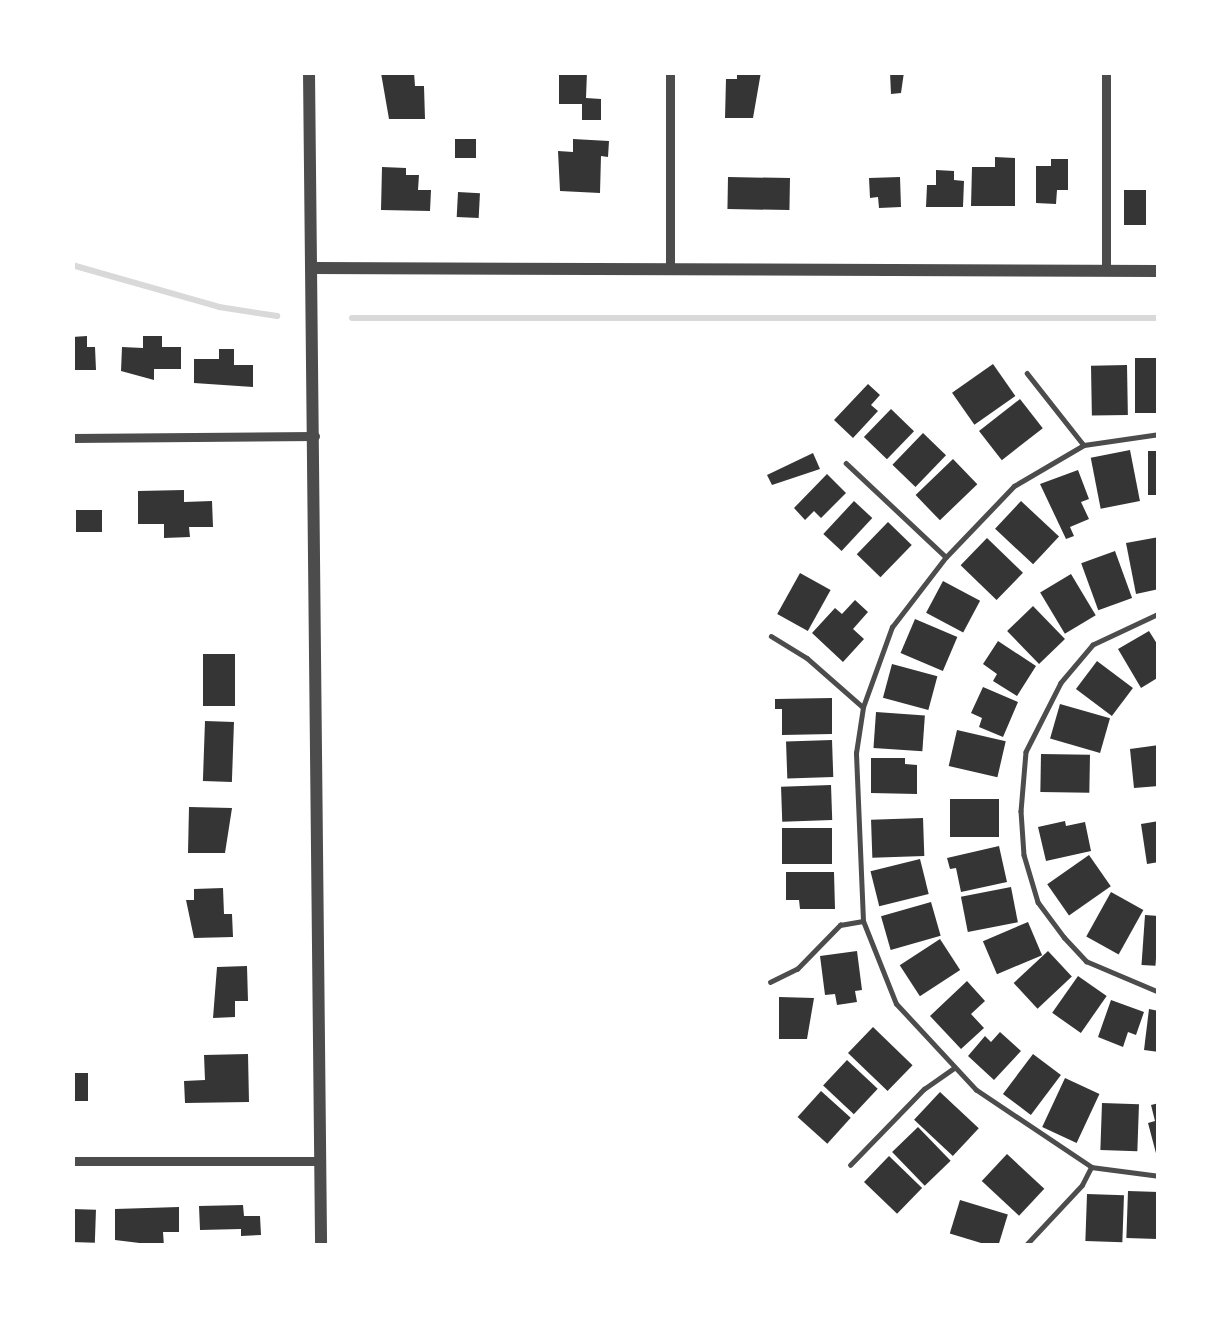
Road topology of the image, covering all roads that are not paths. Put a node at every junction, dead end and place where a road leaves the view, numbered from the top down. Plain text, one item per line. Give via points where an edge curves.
1 (310, 72) edge
2 (670, 72) edge
3 (1106, 72) edge
4 (312, 268) junction
5 (670, 269) junction
6 (1106, 271) junction
7 (1159, 271) edge
8 (1027, 374) dead end
9 (1159, 434) edge
10 (315, 436) junction
11 (72, 438) edge
12 (1084, 445) junction
13 (846, 463) dead end
14 (946, 557) junction
15 (1159, 614) edge
16 (771, 636) dead end
17 (863, 706) junction
18 (863, 921) junction
19 (770, 982) dead end
20 (1159, 992) edge
21 (953, 1069) junction
22 (72, 1161) edge
23 (320, 1161) junction
24 (850, 1165) dead end
25 (1090, 1168) junction
26 (1159, 1176) edge
27 (321, 1246) edge
28 (1025, 1246) edge

1 - 4 street
2 - 5 street
3 - 6 street
4 - 5 street
4 - 10 street
5 - 6 street
6 - 7 street
8 - 12 lane
9 - 12 lane
10 - 11 street
10 - 23 street
12 - 14 lane via 1014,486
13 - 14 lane
14 - 17 lane via 892,627
15 - 20 lane via 1093,645 1060,682 1026,752 1021,811 1038,902 1064,937 1086,961
16 - 17 lane
17 - 18 lane via 855,818
18 - 19 lane via 840,925 797,969
18 - 21 lane via 896,1004
21 - 24 lane
21 - 25 lane
22 - 23 street
23 - 27 street
25 - 26 lane
25 - 28 lane

